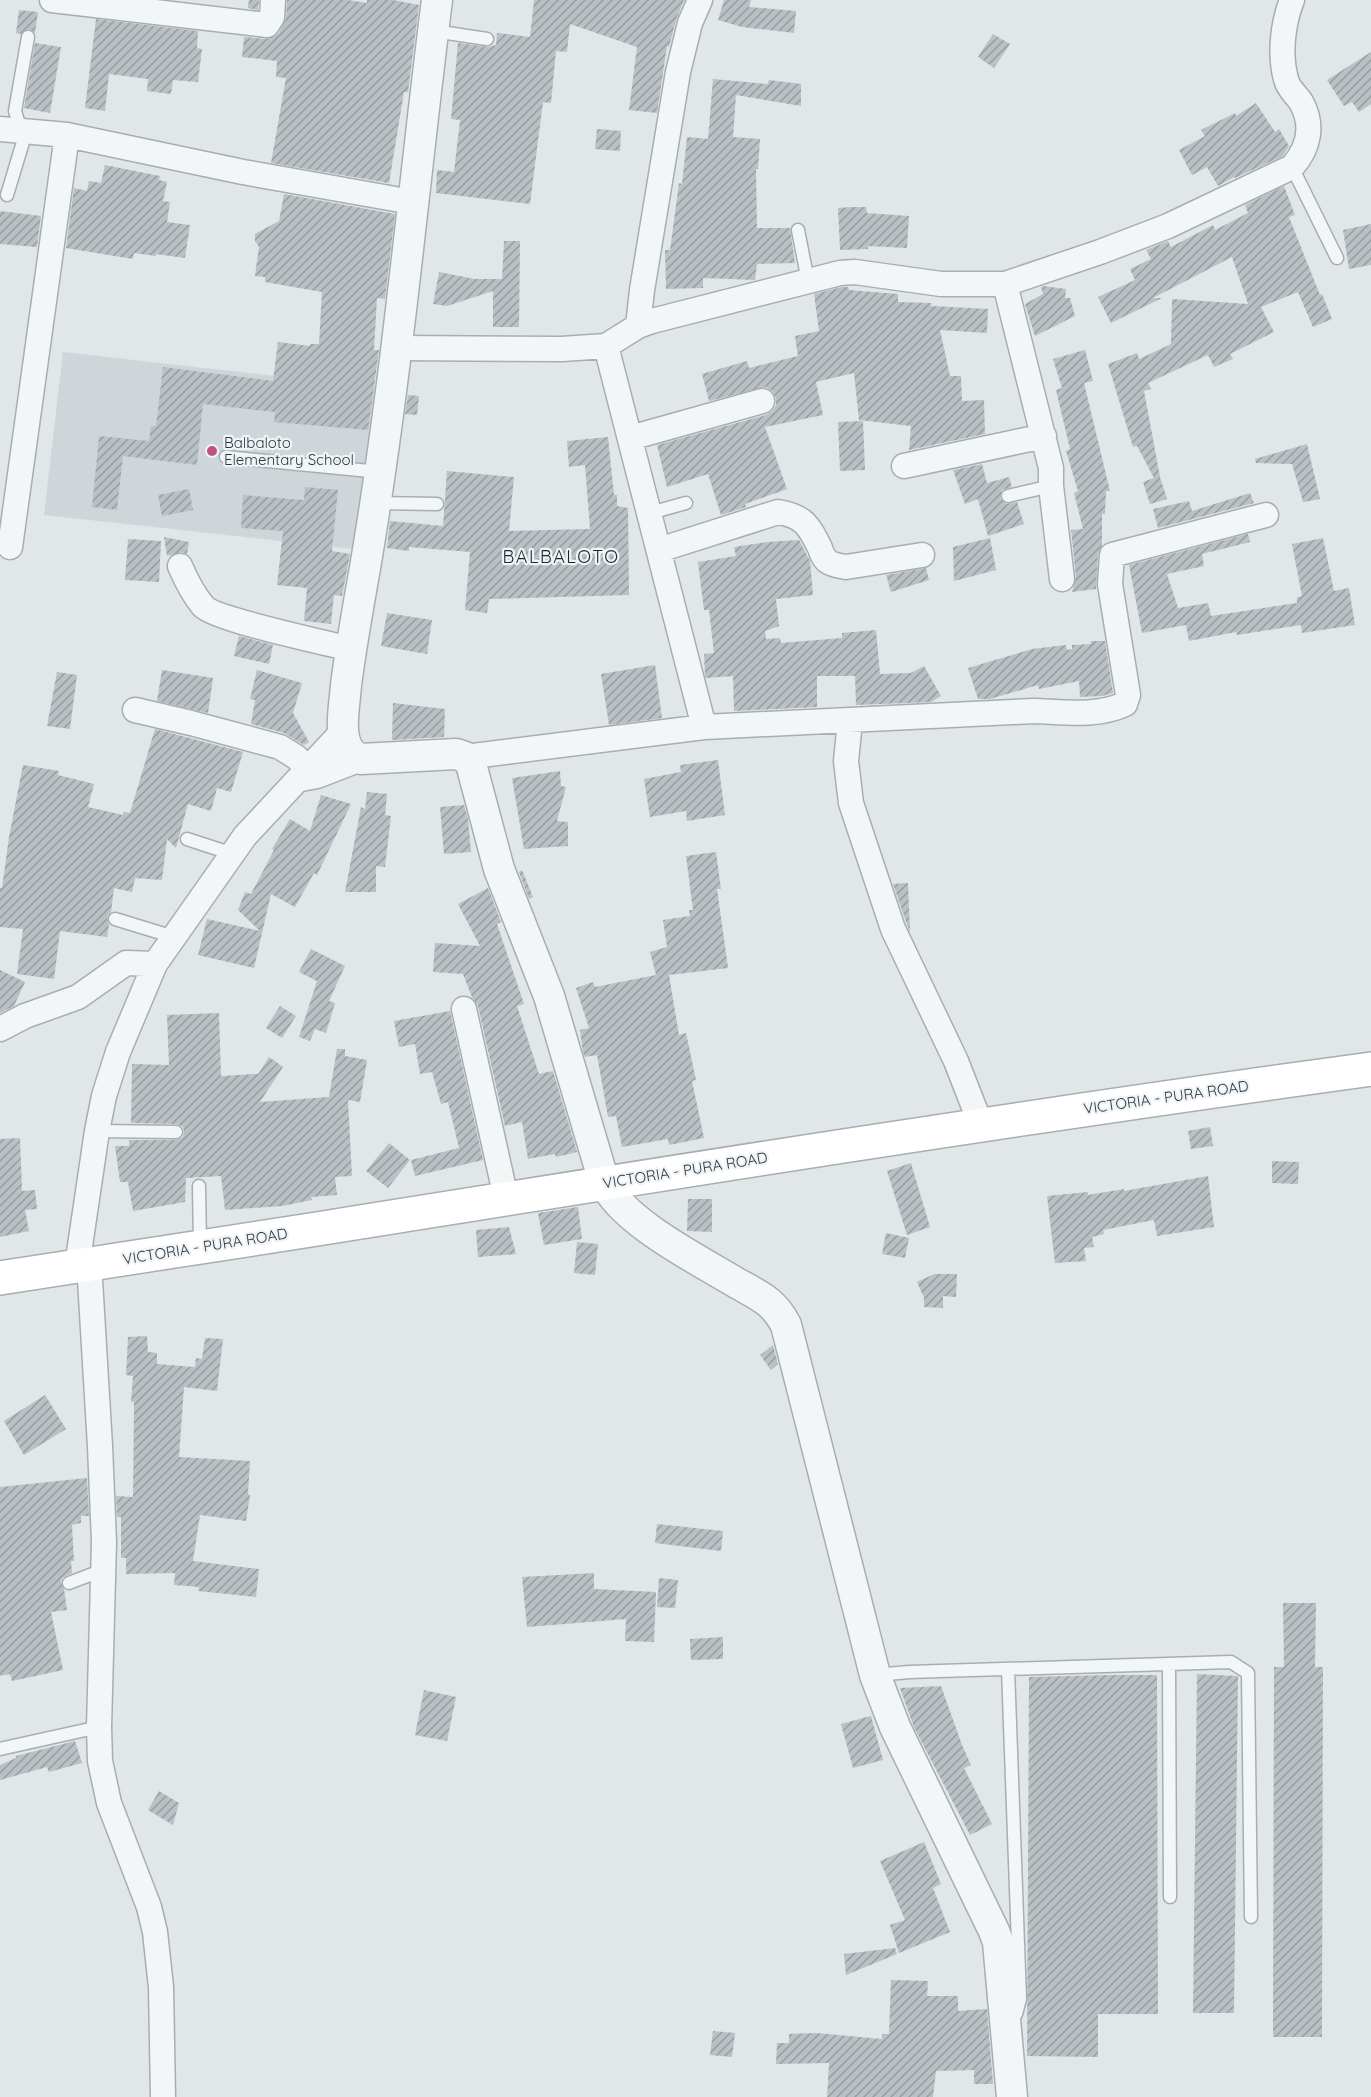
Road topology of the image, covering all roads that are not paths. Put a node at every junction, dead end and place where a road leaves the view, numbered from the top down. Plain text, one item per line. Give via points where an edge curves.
1 (52, 0) edge
2 (273, 0) edge
3 (700, 0) edge
4 (1292, 0) edge
5 (432, 1) edge
6 (433, 31) junction
7 (28, 37) dead end
8 (487, 39) dead end
9 (16, 131) edge
10 (67, 135) junction
11 (1292, 167) junction
12 (7, 195) dead end
13 (412, 201) junction
14 (798, 230) dead end
15 (1337, 258) dead end
16 (808, 281) junction
17 (1005, 284) junction
18 (638, 326) junction
19 (606, 346) junction
20 (396, 348) junction
21 (762, 401) dead end
22 (1044, 436) junction
23 (630, 438) junction
24 (226, 457) dead end
25 (904, 466) dead end
26 (380, 472) junction
27 (1051, 486) junction
28 (1008, 496) dead end
29 (376, 503) junction
30 (686, 503) dead end
31 (437, 504) dead end
32 (650, 513) junction
33 (1266, 515) dead end
34 (10, 547) dead end
35 (659, 550) junction
36 (922, 555) dead end
37 (180, 566) dead end
38 (1062, 579) dead end
39 (351, 649) junction
40 (135, 710) dead end
41 (850, 721) junction
42 (704, 727) junction
43 (343, 731) junction
44 (465, 757) junction
45 (360, 759) junction
46 (309, 774) junction
47 (187, 839) dead end
48 (233, 854) junction
49 (115, 919) dead end
50 (174, 937) junction
51 (155, 964) junction
52 (464, 1009) dead end
53 (0, 1029) edge
54 (1371, 1069) edge
55 (981, 1125) junction
56 (97, 1131) junction
57 (176, 1132) dead end
58 (604, 1182) junction
59 (200, 1186) dead end
60 (506, 1198) junction
61 (200, 1247) junction
62 (83, 1265) junction
63 (0, 1278) edge
64 (103, 1570) junction
65 (69, 1583) dead end
66 (1169, 1664) junction
67 (1008, 1669) junction
68 (875, 1675) junction
69 (99, 1727) junction
70 (0, 1749) edge
71 (1170, 1897) dead end
72 (1251, 1917) dead end
73 (1005, 2019) junction
74 (163, 2097) edge
75 (1012, 2097) edge

1 - 2 street via 267,25
3 - 18 street via 678,72
4 - 11 street via 1286,15 1284,68 1289,87 1308,116 1309,130 1307,144
5 - 6 street
6 - 8 lane
6 - 13 street
7 - 9 lane via 15,111
9 - 10 street
9 - 12 lane
10 - 13 street via 243,172
10 - 34 street
11 - 15 lane
11 - 17 street via 1168,226
13 - 20 street
14 - 16 lane
16 - 17 street via 855,272 941,284
16 - 18 street
17 - 22 street
18 - 19 street
19 - 20 street
19 - 23 street
20 - 26 street
21 - 23 street
22 - 25 street
22 - 27 street
23 - 32 street
24 - 26 lane
26 - 29 street
27 - 28 lane
27 - 38 street
29 - 31 lane
29 - 39 street
30 - 32 lane
32 - 35 street
33 - 41 street via 1112,555 1110,584 1128,695 1125,704 1076,713 1034,711
35 - 36 street via 778,512 803,521 827,561 837,565 846,567
35 - 42 street
37 - 39 street via 204,608 260,627
39 - 43 street
40 - 46 street via 280,747
41 - 42 street
41 - 55 street via 846,761 851,803 893,929 956,1061
42 - 44 street
43 - 45 street via 350,752
43 - 46 street
44 - 45 street via 456,754
44 - 58 street via 471,764 500,870 549,996
45 - 46 street
46 - 48 street via 245,836
47 - 48 lane
48 - 50 street
49 - 50 lane
50 - 51 street
51 - 53 street via 126,963 78,997
51 - 56 street via 118,1052
52 - 60 street
54 - 55 main road, VICTORIA - PURA ROAD
55 - 58 main road, VICTORIA - PURA ROAD
56 - 57 lane
56 - 62 street
58 - 60 main road, VICTORIA - PURA ROAD
58 - 68 street via 618,1203 635,1218 780,1312
59 - 61 lane
60 - 61 main road, VICTORIA - PURA ROAD
61 - 62 main road, VICTORIA - PURA ROAD
62 - 63 main road, VICTORIA - PURA ROAD
62 - 64 street via 100,1446
64 - 65 lane
64 - 69 street
66 - 67 lane
66 - 71 lane
66 - 72 lane via 1231,1662 1248,1674
67 - 68 lane
67 - 73 lane via 1020,1999 1016,2014
68 - 73 street via 895,1727 994,1931
69 - 70 lane
69 - 74 street via 100,1761 109,1803 155,1932 161,1987
73 - 75 street

